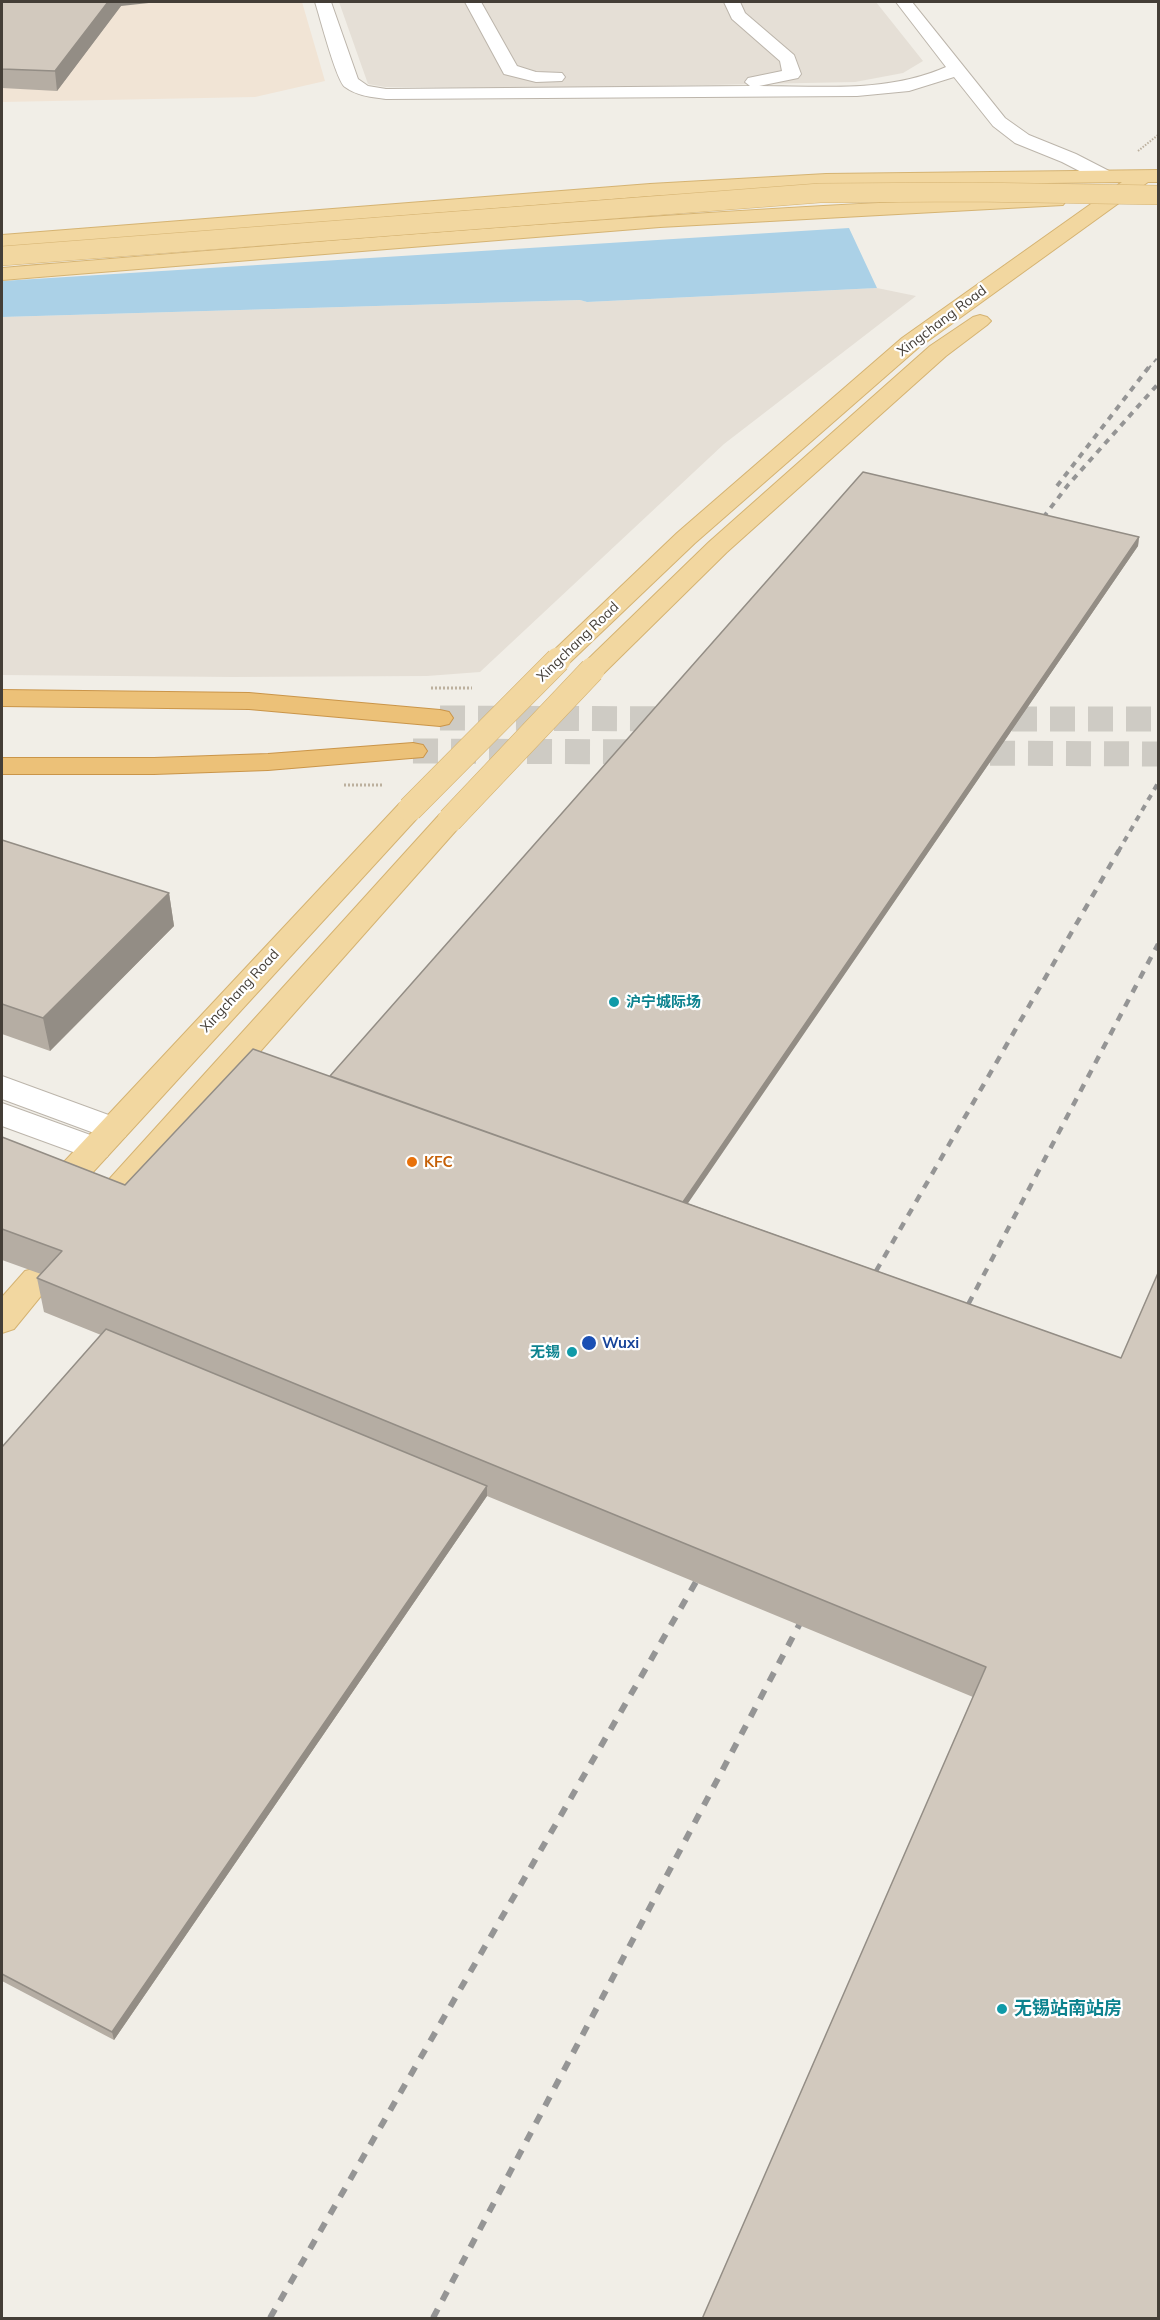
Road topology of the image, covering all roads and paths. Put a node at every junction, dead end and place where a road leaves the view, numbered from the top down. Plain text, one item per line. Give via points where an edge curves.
1 (323, 2) edge
2 (473, 2) edge
3 (732, 2) edge
4 (904, 2) edge
5 (958, 68) junction
6 (1104, 176) junction
7 (1153, 184) edge
8 (1107, 202) junction
9 (2, 241) edge
10 (2, 256) edge
11 (1068, 256) dead end
12 (2, 274) edge
13 (994, 311) dead end
14 (2, 698) edge
15 (2, 717) edge
16 (2, 744) edge
17 (2, 766) edge
18 (2, 1088) edge
19 (2, 1114) edge
20 (104, 1139) junction
21 (60, 1187) edge
22 (105, 1205) edge
23 (37, 1280) edge
24 (2, 1320) edge

1 - 5 street via 350,82 363,90 386,94 857,91 898,89 929,82
2 - 3 street via 510,70 536,77 760,82 792,74 788,59 738,15
4 - 5 street
5 - 6 street via 999,122 1022,139
6 - 7 main road
6 - 9 main road via 826,180 650,190
7 - 8 main road, Xingchang Road
7 - 10 main road, bridge via 972,192 820,193
7 - 11 main road
8 - 12 main road via 886,206
8 - 20 main road, Xingchang Road, bridge via 910,343 686,538 410,808
13 - 22 main road, Xingchang Road, bridge via 938,351 735,532 592,670 450,820
14 - 15 highway via 249,701 440,718
16 - 17 highway via 413,751 257,763
18 - 20 street
19 - 20 street
20 - 21 main road, Xingchang Road
23 - 24 main road

